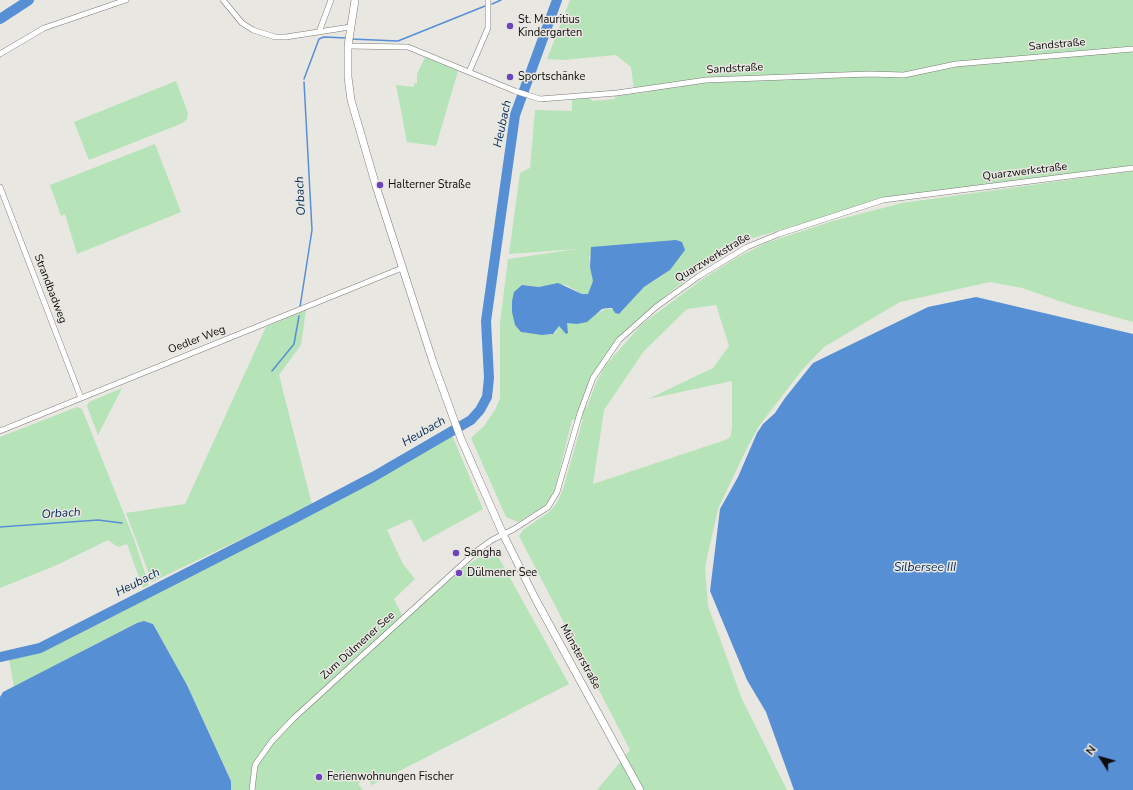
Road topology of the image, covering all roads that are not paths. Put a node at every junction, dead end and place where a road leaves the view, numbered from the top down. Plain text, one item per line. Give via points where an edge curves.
1 (126, 0) edge
2 (223, 0) edge
3 (332, 0) edge
4 (355, 0) edge
5 (488, 0) edge
6 (350, 27) junction
7 (319, 32) junction
8 (348, 44) junction
9 (1133, 49) edge
10 (0, 54) edge
11 (469, 72) junction
12 (1133, 168) edge
13 (0, 187) edge
14 (402, 268) junction
15 (81, 398) junction
16 (0, 431) edge
17 (503, 534) junction
18 (252, 790) edge
19 (640, 790) edge

1 - 10 street via 44,28
2 - 7 street via 242,23 266,34 286,37
3 - 7 street
4 - 6 main road
5 - 11 street via 488,28
6 - 7 street
6 - 8 main road
8 - 11 street, Sandstraße via 408,47
8 - 14 main road via 348,77 357,126
9 - 11 street, Sandstraße via 956,64 904,75 706,80 617,93 540,99
12 - 17 street, Quarzwerkstraße via 883,200 747,247 699,276 656,307 619,340 593,378 557,492 548,507
13 - 15 street, Strandbadweg
14 - 15 street, Oedler Weg
14 - 17 main road via 451,414
15 - 16 street, Oedler Weg
17 - 18 street, Zum Dülmener See via 488,542 456,570 283,729 255,765
17 - 19 main road, Münsterstraße via 536,600

